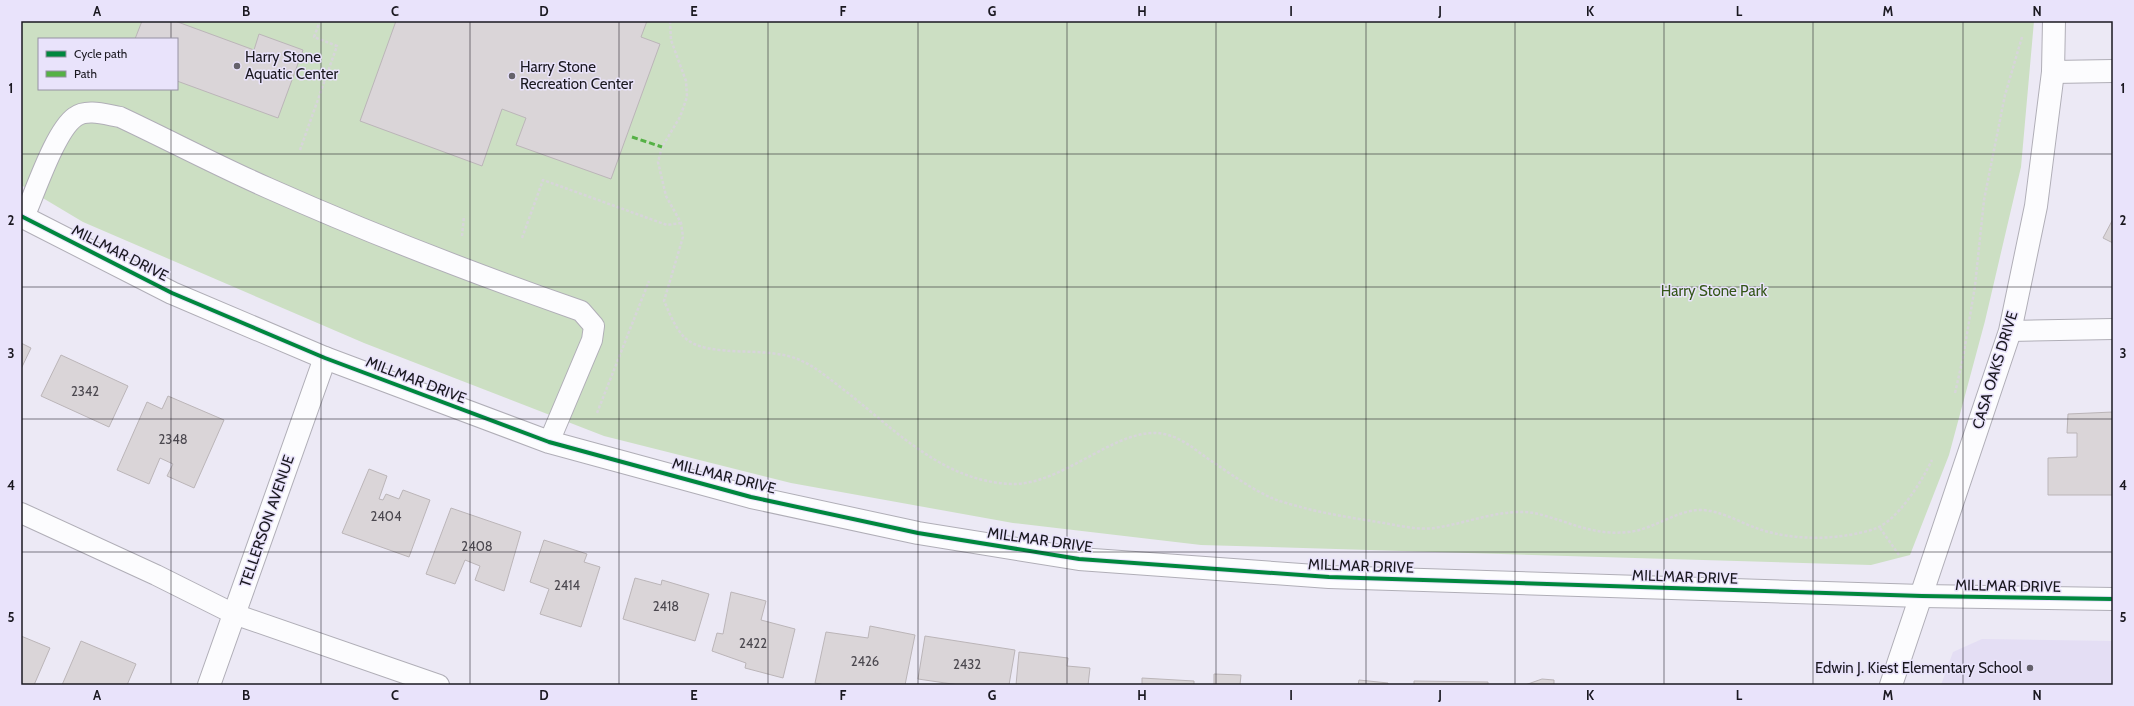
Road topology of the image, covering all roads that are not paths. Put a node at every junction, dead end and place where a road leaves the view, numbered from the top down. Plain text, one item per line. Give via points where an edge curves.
1 (2054, 21) edge
2 (2113, 70) edge
3 (2053, 72) junction
4 (23, 217) edge
5 (2113, 329) edge
6 (2010, 331) junction
7 (325, 358) junction
8 (549, 442) junction
9 (21, 513) edge
10 (1922, 596) junction
11 (2113, 599) edge
12 (234, 614) junction
13 (209, 685) edge
14 (439, 685) edge
15 (1891, 685) edge

1 - 3 street, CASA OAKS DRIVE
2 - 3 street
3 - 6 street, CASA OAKS DRIVE via 2036,206
4 - 7 street, MILLMAR DRIVE via 172,293
4 - 8 lane via 61,132 76,116 94,112 120,117 267,188 387,239 581,311 594,326 592,340
5 - 6 lane
6 - 10 street, CASA OAKS DRIVE
7 - 8 street, MILLMAR DRIVE
7 - 12 street, TELLERSON AVENUE
8 - 10 street, MILLMAR DRIVE via 781,503 918,534 1079,559 1329,577
9 - 12 lane
10 - 11 street, MILLMAR DRIVE
10 - 15 street, CASA OAKS DRIVE
12 - 13 street, TELLERSON AVENUE
12 - 14 lane

